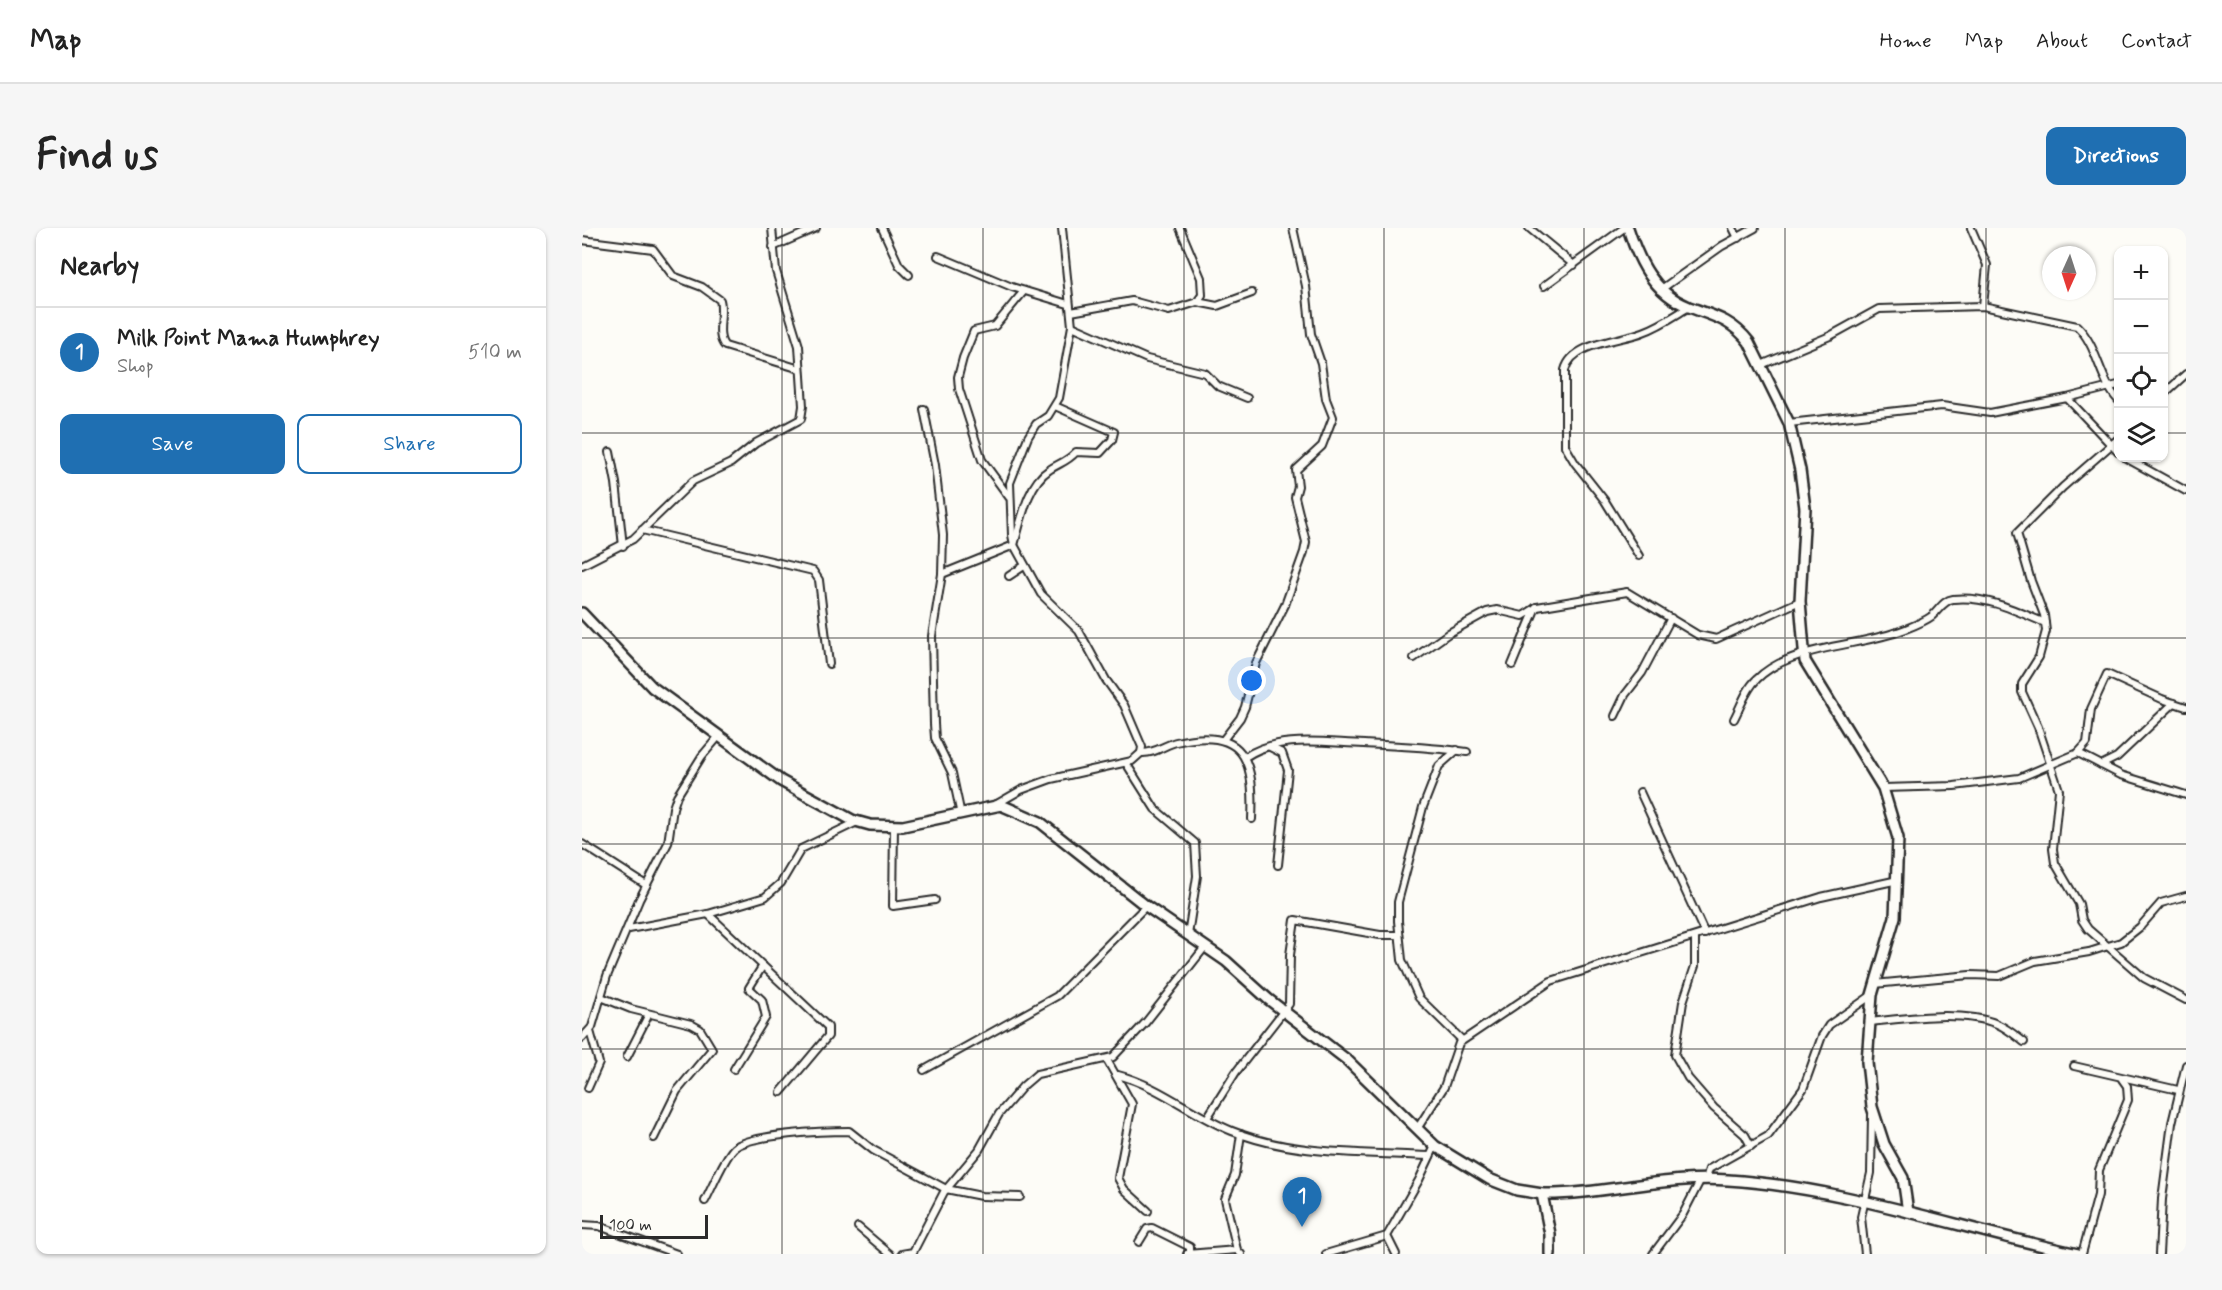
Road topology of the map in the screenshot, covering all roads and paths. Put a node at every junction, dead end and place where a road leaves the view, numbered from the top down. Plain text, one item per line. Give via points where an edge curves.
1 (772, 228) edge
2 (816, 228) edge
3 (882, 228) edge
4 (1062, 228) edge
5 (1180, 228) edge
6 (1293, 228) edge
7 (1529, 228) edge
8 (1626, 228) edge
9 (1733, 228) edge
10 (1755, 228) edge
11 (1971, 228) edge
12 (1738, 238) junction
13 (582, 240) edge
14 (773, 247) junction
15 (938, 256) dead end
16 (1574, 265) junction
17 (909, 275) dead end
18 (1544, 286) dead end
19 (1660, 290) junction
20 (1024, 291) junction
21 (1252, 293) dead end
22 (1197, 302) junction
23 (1068, 304) junction
24 (1983, 306) junction
25 (1689, 307) junction
26 (1071, 312) junction
27 (1072, 326) junction
28 (1761, 365) junction
29 (800, 369) junction
30 (2186, 374) edge
31 (2114, 386) edge
32 (2108, 388) junction
33 (2168, 390) edge
34 (2114, 395) edge
35 (1247, 398) dead end
36 (2067, 398) junction
37 (1055, 406) junction
38 (924, 409) dead end
39 (1789, 423) junction
40 (2114, 443) edge
41 (2111, 446) junction
42 (2114, 449) edge
43 (610, 452) dead end
44 (2134, 462) edge
45 (2186, 490) edge
46 (1009, 497) junction
47 (642, 530) junction
48 (623, 546) junction
49 (1014, 546) junction
50 (1639, 556) dead end
51 (582, 566) edge
52 (1024, 566) junction
53 (942, 574) junction
54 (1009, 576) dead end
55 (1800, 601) junction
56 (1537, 607) junction
57 (582, 613) edge
58 (1671, 618) junction
59 (2045, 623) junction
60 (1803, 655) junction
61 (1414, 658) dead end
62 (829, 664) dead end
63 (1512, 665) dead end
64 (2174, 703) junction
65 (2186, 707) edge
66 (1615, 716) dead end
67 (1734, 719) dead end
68 (719, 736) junction
69 (1223, 740) junction
70 (1270, 747) junction
71 (1457, 750) junction
72 (1467, 752) dead end
73 (1142, 753) junction
74 (2078, 753) junction
75 (1245, 756) junction
76 (1126, 763) junction
77 (2101, 765) junction
78 (2052, 766) junction
79 (1883, 788) junction
80 (1640, 792) dead end
81 (2186, 795) edge
82 (994, 806) junction
83 (961, 815) junction
84 (1252, 819) dead end
85 (858, 822) junction
86 (894, 826) junction
87 (582, 844) edge
88 (1278, 865) dead end
89 (1899, 879) junction
90 (646, 885) junction
91 (2186, 896) edge
92 (935, 900) dead end
93 (1146, 906) junction
94 (708, 914) junction
95 (629, 929) junction
96 (1704, 934) junction
97 (1188, 935) junction
98 (1399, 935) junction
99 (1695, 938) junction
100 (1204, 946) junction
101 (2109, 946) junction
102 (762, 967) junction
103 (1874, 984) junction
104 (1872, 995) junction
105 (601, 998) junction
106 (2186, 1000) edge
107 (1285, 1011) junction
108 (649, 1014) junction
109 (1870, 1022) junction
110 (590, 1031) junction
111 (582, 1038) edge
112 (1462, 1040) junction
113 (2024, 1042) dead end
114 (627, 1058) dead end
115 (1107, 1060) junction
116 (2186, 1065) edge
117 (2074, 1066) dead end
118 (734, 1069) dead end
119 (924, 1070) dead end
120 (1118, 1075) junction
121 (2122, 1079) junction
122 (588, 1088) dead end
123 (2178, 1090) junction
124 (781, 1092) dead end
125 (1872, 1107) junction
126 (1208, 1118) junction
127 (1417, 1129) junction
128 (1241, 1134) junction
129 (654, 1138) dead end
130 (1435, 1146) junction
131 (1751, 1146) junction
132 (1430, 1156) junction
133 (1703, 1179) junction
134 (946, 1189) junction
135 (1542, 1194) junction
136 (1020, 1197) dead end
137 (705, 1202) dead end
138 (1863, 1203) junction
139 (1148, 1211) dead end
140 (1908, 1212) junction
141 (582, 1225) edge
142 (858, 1227) dead end
143 (1388, 1236) junction
144 (1139, 1242) dead end
145 (1239, 1252) edge
146 (913, 1253) edge
147 (1189, 1253) edge
148 (677, 1254) edge
149 (890, 1254) edge
150 (902, 1254) edge
151 (1326, 1254) edge
152 (1396, 1254) edge
153 (1550, 1254) edge
154 (1653, 1254) edge
155 (1865, 1254) edge
156 (2080, 1254) edge
157 (2159, 1254) edge

1 - 14 street
2 - 14 street
3 - 17 street via 895,260
4 - 23 street
5 - 22 street via 1201,278 1202,295
6 - 69 street via 1306,286 1311,334 1333,417 1322,446 1296,470 1304,552 1285,605 1257,659 1240,718
7 - 16 street
8 - 16 street
8 - 19 street via 1643,267
9 - 12 street
10 - 12 street
11 - 24 street via 1987,265
12 - 19 street
13 - 29 street via 654,249 673,276 702,287 720,300 720,336 725,346
14 - 29 street via 779,284 799,346
15 - 20 street
16 - 18 street
19 - 25 street
20 - 23 street
20 - 46 street via 995,326 974,331 958,377 982,460
21 - 22 street via 1216,306
22 - 26 street via 1165,312 1132,301
23 - 26 street
24 - 28 street via 1879,309 1830,336
24 - 32 street via 2077,326 2090,343
25 - 28 street via 1737,327
25 - 50 street via 1643,333 1578,352 1564,370 1565,446
26 - 27 street
27 - 35 street via 1148,360 1206,374 1218,386
27 - 37 street
28 - 39 street
29 - 47 street via 801,419 693,482
30 - 33 street
31 - 32 street
32 - 34 street
32 - 36 street
36 - 39 street via 1990,413 1942,406
36 - 41 street
37 - 46 street via 1028,437 1010,483
37 - 49 street via 1114,432 1112,440 1100,453 1076,452 1065,463 1048,470 1025,503
38 - 53 street via 942,523
39 - 55 street via 1805,508
40 - 41 street
41 - 42 street
41 - 59 street via 2018,530
43 - 48 street
44 - 45 street
46 - 49 street
47 - 48 street
47 - 62 street via 813,571 819,580
48 - 51 street
49 - 52 street
49 - 53 street
52 - 54 street
52 - 73 street via 1041,594 1079,631 1124,705 1141,739
53 - 83 street via 932,636 935,738 952,773
55 - 58 street via 1716,639 1698,635
55 - 60 street
56 - 58 street via 1627,592
56 - 61 street via 1523,616 1497,610 1487,612
56 - 63 street
57 - 68 street via 652,687
58 - 66 street
59 - 60 street via 1996,603 1951,599 1932,616 1903,630
59 - 78 street via 2043,645 2021,688
60 - 67 street via 1774,667 1755,681
60 - 79 street via 1824,696
64 - 65 street
64 - 74 street via 2107,674 2091,709 2087,743
64 - 77 street via 2117,757
68 - 85 street via 781,781
68 - 90 street via 677,796 668,843
69 - 73 street via 1178,742
69 - 75 street
70 - 71 street via 1325,741
70 - 75 street
70 - 88 street via 1282,753 1288,770
71 - 72 street
71 - 98 street via 1439,766 1423,807 1398,902
73 - 76 street
74 - 77 street
74 - 78 street
75 - 84 street via 1252,777
76 - 82 street via 1051,779
76 - 97 street via 1155,809 1195,843 1197,876
77 - 81 street via 2151,786
78 - 79 street via 2019,778 1970,785
78 - 101 street via 2060,790 2055,863 2079,904 2084,923
79 - 89 street via 1898,838
80 - 96 street
82 - 83 street
82 - 93 street via 1010,807 1040,822
83 - 86 street
85 - 86 street
85 - 94 street via 801,849 781,883 765,897
86 - 92 street via 893,906
87 - 90 street
89 - 96 street via 1821,897
89 - 103 street via 1892,932
90 - 95 street
91 - 101 street via 2161,903 2132,934
93 - 97 street
93 - 119 street via 1057,996
94 - 95 street
94 - 102 street
95 - 105 street
96 - 99 street
97 - 100 street
98 - 107 street via 1295,920 1290,1000
98 - 112 street via 1402,960 1419,998
99 - 112 street via 1551,981
99 - 131 street via 1695,966 1683,1002 1675,1055 1695,1086 1745,1135
100 - 107 street
100 - 115 street via 1146,1022
101 - 103 street via 2035,962 1999,976
101 - 106 street via 2156,986
102 - 118 street via 749,988 762,1000 766,1017
102 - 124 street via 829,1031
103 - 104 street
104 - 109 street
104 - 131 street via 1829,1025 1803,1089 1768,1136
105 - 108 street
105 - 110 street
107 - 126 street via 1236,1072
107 - 127 street via 1364,1074
108 - 114 street
108 - 129 street via 696,1026 712,1049 677,1091
109 - 113 street via 1913,1018 1987,1020
109 - 125 street via 1867,1062
110 - 111 street
110 - 122 street via 599,1063
112 - 127 street via 1441,1093
115 - 120 street
115 - 134 street via 1033,1076 999,1114 979,1150
116 - 123 street
117 - 121 street
120 - 126 street via 1143,1082
120 - 139 street via 1132,1104 1118,1178
121 - 123 street
121 - 156 street via 2128,1101 2099,1170 2098,1195
123 - 157 street via 2162,1199
125 - 138 street via 1871,1173
125 - 140 street via 1884,1144 1903,1178
126 - 128 street
127 - 130 street
128 - 132 street via 1303,1150
128 - 145 street via 1235,1175 1226,1199
130 - 132 street
130 - 135 street via 1489,1179
131 - 133 street via 1709,1169
132 - 143 street
133 - 135 street
133 - 138 street via 1755,1182
133 - 154 street
134 - 136 street via 981,1196
134 - 137 street via 873,1150 851,1131 836,1131 771,1137 737,1147 730,1153
134 - 146 street
135 - 153 street
138 - 140 street
138 - 155 street
140 - 156 street via 2010,1240
141 - 148 street via 599,1226
142 - 149 street
143 - 151 street
143 - 152 street
144 - 147 street via 1152,1228 1185,1243 1190,1247
145 - 147 street
146 - 150 street

